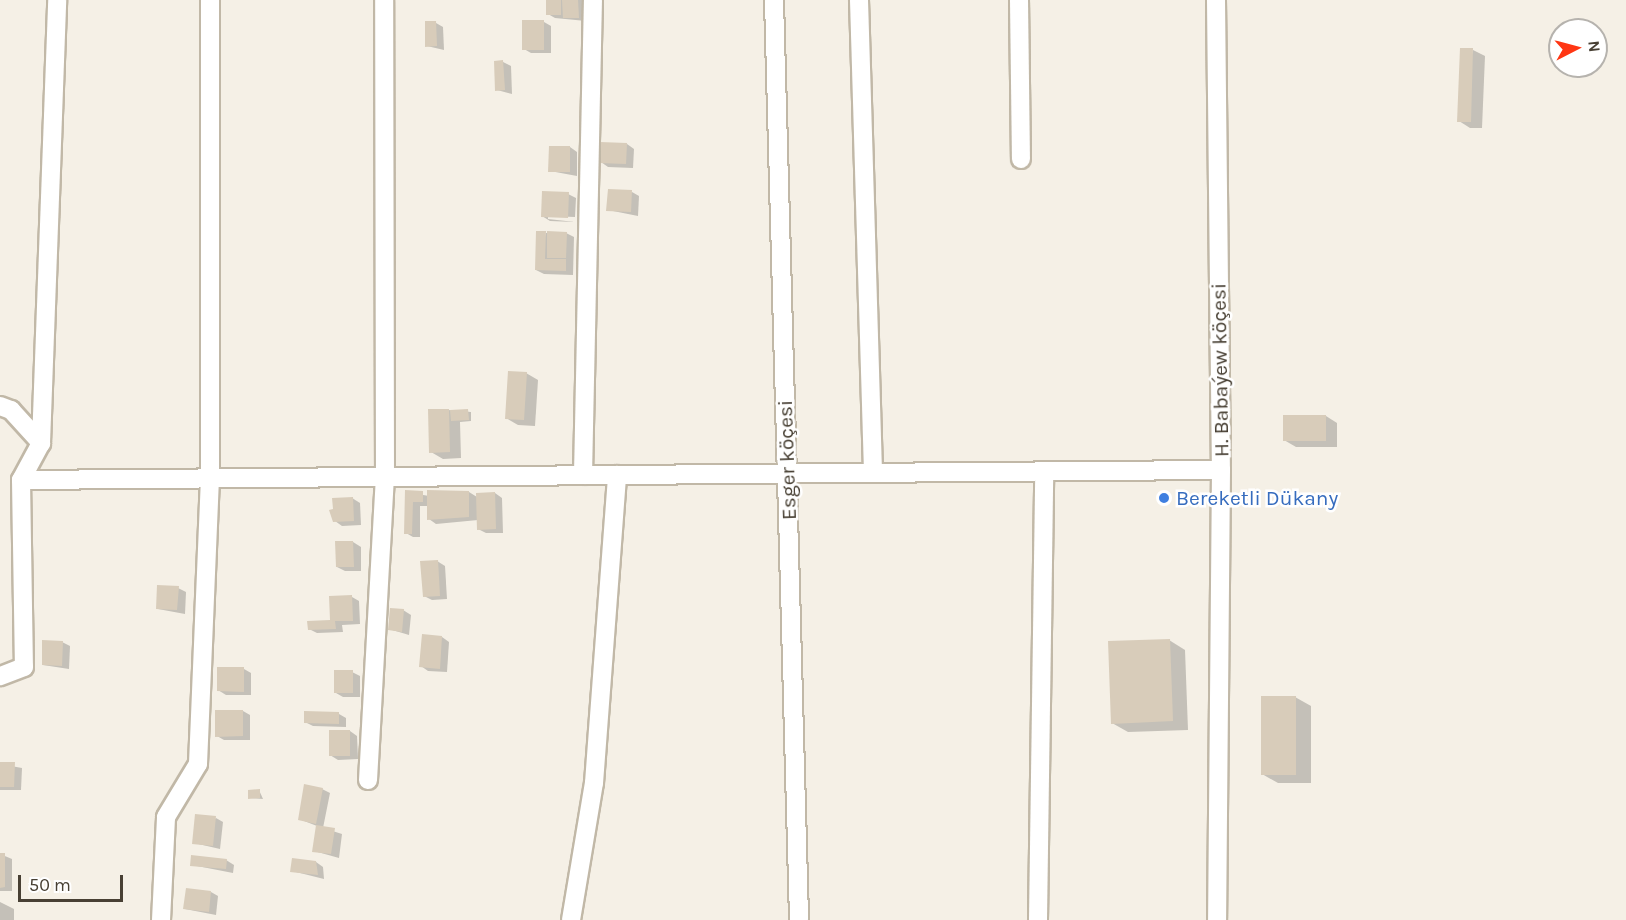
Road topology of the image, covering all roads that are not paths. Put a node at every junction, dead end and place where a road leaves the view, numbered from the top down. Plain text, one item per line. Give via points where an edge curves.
1 (57, 0) edge
2 (210, 0) edge
3 (384, 0) edge
4 (593, 0) edge
5 (774, 0) edge
6 (859, 0) edge
7 (1019, 0) edge
8 (1216, 0) edge
9 (1021, 159) dead end
10 (0, 406) edge
11 (41, 443) junction
12 (1221, 470) junction
13 (1044, 471) junction
14 (787, 473) junction
15 (873, 473) junction
16 (583, 475) junction
17 (617, 475) junction
18 (385, 477) junction
19 (210, 479) junction
20 (21, 480) junction
21 (0, 676) edge
22 (368, 780) dead end
23 (161, 920) edge
24 (571, 920) edge
25 (800, 920) edge
26 (1038, 920) edge
27 (1217, 920) edge

1 - 11 street
2 - 19 street
3 - 18 street
4 - 16 street
5 - 14 street, Esger köçesi
6 - 15 street
7 - 9 street
8 - 12 street, H. Babaýew köçesi
10 - 11 street via 11,410
11 - 20 street
12 - 13 street
12 - 27 street, H. Babaýew köçesi
13 - 15 street
13 - 26 street
14 - 15 street
14 - 17 street
14 - 25 street, Esger köçesi
16 - 17 street
16 - 18 street
17 - 24 street via 594,783
18 - 19 street
18 - 22 street
19 - 20 street
19 - 23 street via 198,764 166,817
20 - 21 street via 24,667

